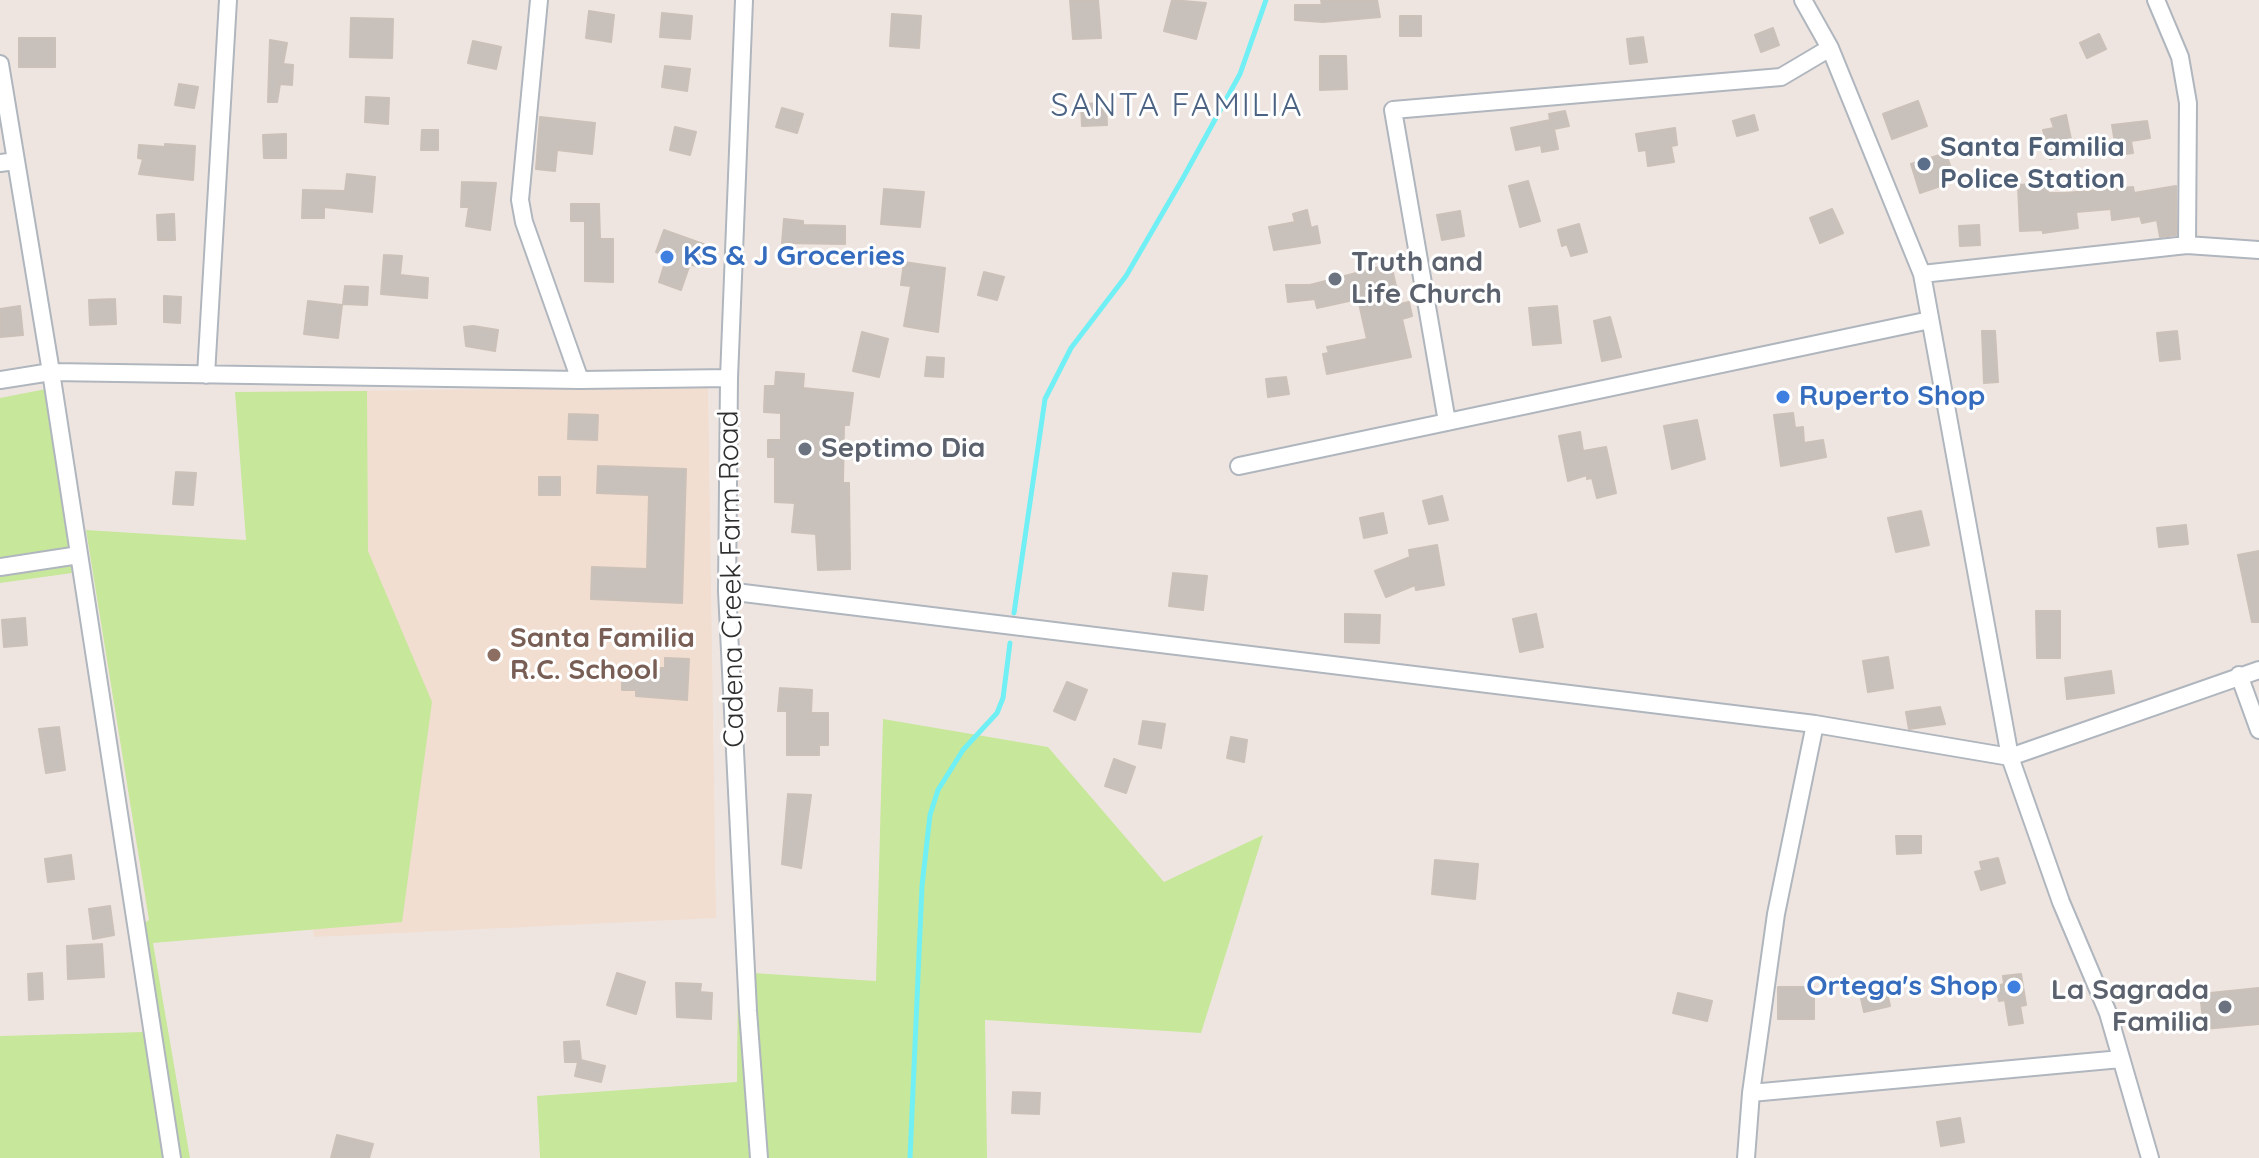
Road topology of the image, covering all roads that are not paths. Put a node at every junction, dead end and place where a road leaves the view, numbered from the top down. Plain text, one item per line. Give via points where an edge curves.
1 (228, 0) edge
2 (539, 0) edge
3 (744, 0) edge
4 (2156, 0) edge
5 (1808, 1) edge
6 (1830, 48) junction
7 (0, 64) edge
8 (8, 162) edge
9 (2187, 245) junction
10 (2259, 250) edge
11 (1922, 274) junction
12 (1930, 320) junction
13 (51, 372) junction
14 (206, 375) junction
15 (729, 378) junction
16 (0, 380) edge
17 (580, 380) junction
18 (1447, 422) junction
19 (1239, 466) dead end
20 (79, 555) junction
21 (0, 567) edge
22 (727, 591) junction
23 (2259, 670) edge
24 (2239, 675) junction
25 (1815, 724) junction
26 (2259, 730) edge
27 (2010, 757) junction
28 (2121, 1059) junction
29 (1751, 1093) junction
30 (172, 1158) edge
31 (759, 1158) edge
32 (1746, 1158) edge
33 (2150, 1158) edge

1 - 14 street
2 - 17 street via 520,200
3 - 15 street, Cadena Creek Farm Road
4 - 9 street via 2180,57 2188,103
5 - 6 street
6 - 11 street
6 - 18 street via 1781,77 1393,110
7 - 8 street
8 - 13 street
9 - 10 street
9 - 11 street
11 - 12 street
12 - 18 street
12 - 27 street
13 - 14 street
13 - 16 street
13 - 20 street
14 - 17 street
15 - 17 street
15 - 22 street, Cadena Creek Farm Road
18 - 19 street
20 - 21 street
20 - 30 street
22 - 25 street
22 - 31 street, Cadena Creek Farm Road
23 - 24 street
24 - 26 street
24 - 27 street
25 - 27 street
25 - 29 street via 1776,914
27 - 28 street
28 - 29 street
28 - 33 street
29 - 32 street

